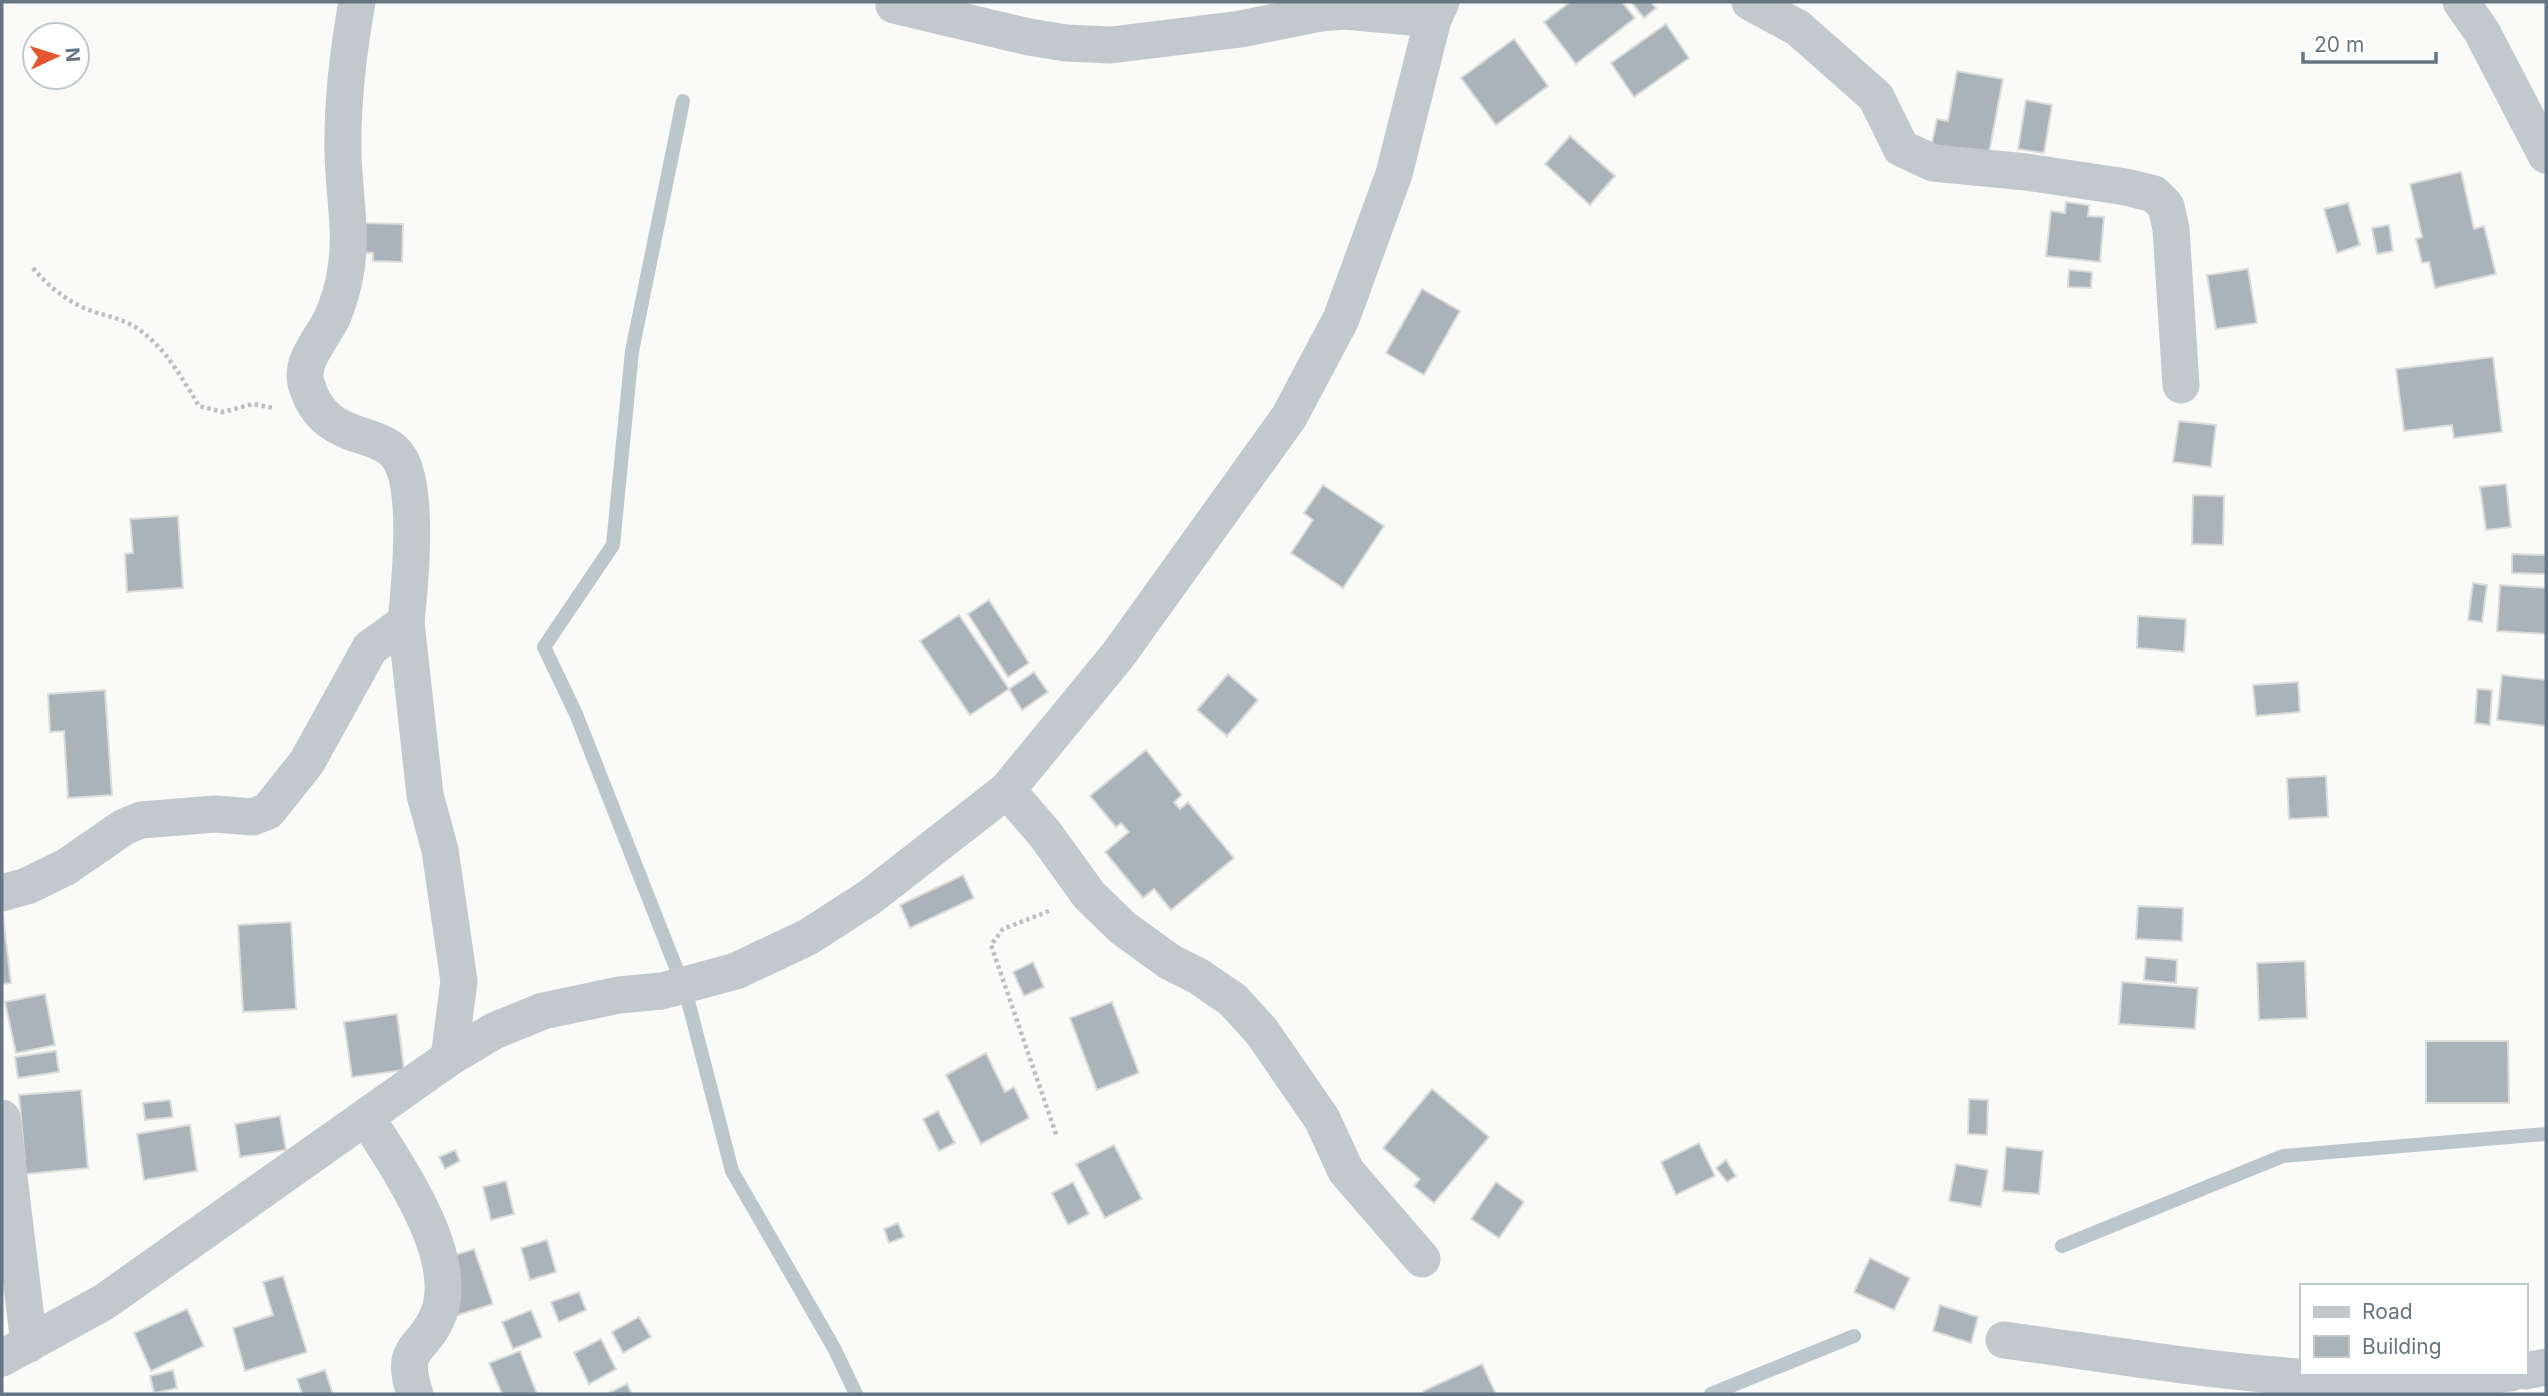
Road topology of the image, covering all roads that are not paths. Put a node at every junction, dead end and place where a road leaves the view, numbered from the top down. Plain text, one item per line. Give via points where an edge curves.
1 (357, 2) edge
2 (1750, 2) edge
3 (2461, 2) edge
4 (894, 5) dead end
5 (1437, 10) edge
6 (2546, 155) edge
7 (2180, 384) dead end
8 (406, 622) junction
9 (1007, 790) junction
10 (2, 893) edge
11 (449, 1058) junction
12 (366, 1117) junction
13 (2, 1118) edge
14 (1422, 1259) dead end
15 (2004, 1340) dead end
16 (16, 1351) edge
17 (2546, 1367) edge
18 (2527, 1371) edge
19 (2499, 1375) edge
20 (415, 1394) edge

1 - 8 street via 342,128 350,246 345,278 332,316 310,356 305,380 315,407 337,427 381,444 400,458 411,500
2 - 7 street via 1798,27 1876,97 1901,148 1933,163 2026,172 2154,194 2166,206 2171,229
3 - 6 street via 2482,32
4 - 5 street via 1029,37 1111,45 1241,29 1320,13
5 - 9 street via 1394,174 1341,319 1289,417 1118,655
8 - 10 street via 370,648 307,762 268,811 253,817 215,814 141,820 66,867
8 - 11 street via 425,795 440,850 459,981
9 - 11 street via 870,897 808,937 736,971 662,991 543,1011 494,1031
9 - 14 street via 1088,895 1132,935 1233,1000 1262,1032 1322,1119 1346,1171
11 - 12 street
12 - 16 street via 104,1302
12 - 20 street via 424,1210 442,1286 439,1312 409,1358
13 - 16 street
15 - 19 street via 2277,1376 2382,1382
17 - 18 street

